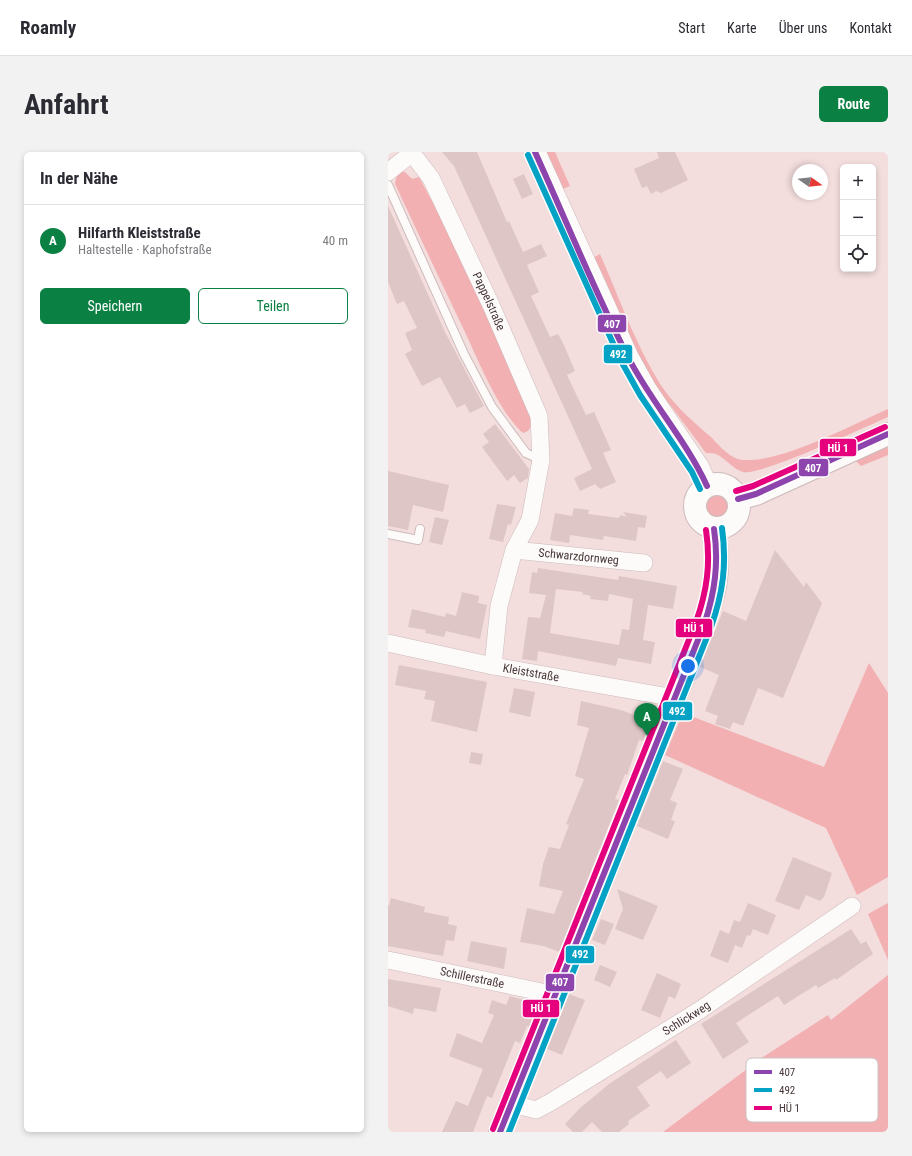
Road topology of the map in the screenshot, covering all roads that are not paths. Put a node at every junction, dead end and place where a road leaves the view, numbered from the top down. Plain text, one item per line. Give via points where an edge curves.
1 (412, 152) edge
2 (535, 152) edge
3 (388, 172) edge
4 (388, 185) edge
5 (888, 434) edge
6 (541, 460) junction
7 (707, 486) junction
8 (738, 499) junction
9 (420, 529) dead end
10 (714, 529) junction
11 (388, 534) edge
12 (514, 550) junction
13 (644, 563) dead end
14 (388, 643) edge
15 (493, 666) junction
16 (675, 698) junction
17 (852, 906) dead end
18 (388, 960) edge
19 (556, 995) junction
20 (513, 1104) junction
21 (500, 1132) edge

1 - 3 street
1 - 6 street, Pappelstraße via 431,178 491,305 539,416
2 - 7 street via 628,357 699,468
4 - 6 lane via 461,347 492,407 526,453
5 - 8 main road via 756,494
6 - 12 street, Pappelstraße via 530,520
7 - 8 main road via 726,486
7 - 10 main road via 696,498 695,514 699,521
8 - 10 main road via 739,507 734,521 721,529
9 - 11 lane via 418,540
10 - 16 main road via 718,550 717,581 698,640
12 - 13 street, Schwarzdornweg
12 - 15 street, Pappelstraße via 499,606
14 - 15 street, Kleiststraße
15 - 16 street, Kleiststraße
16 - 19 main road
17 - 20 street, Schlickweg via 700,1010 551,1102 536,1110
18 - 19 street, Schillerstraße
19 - 20 main road
20 - 21 main road

